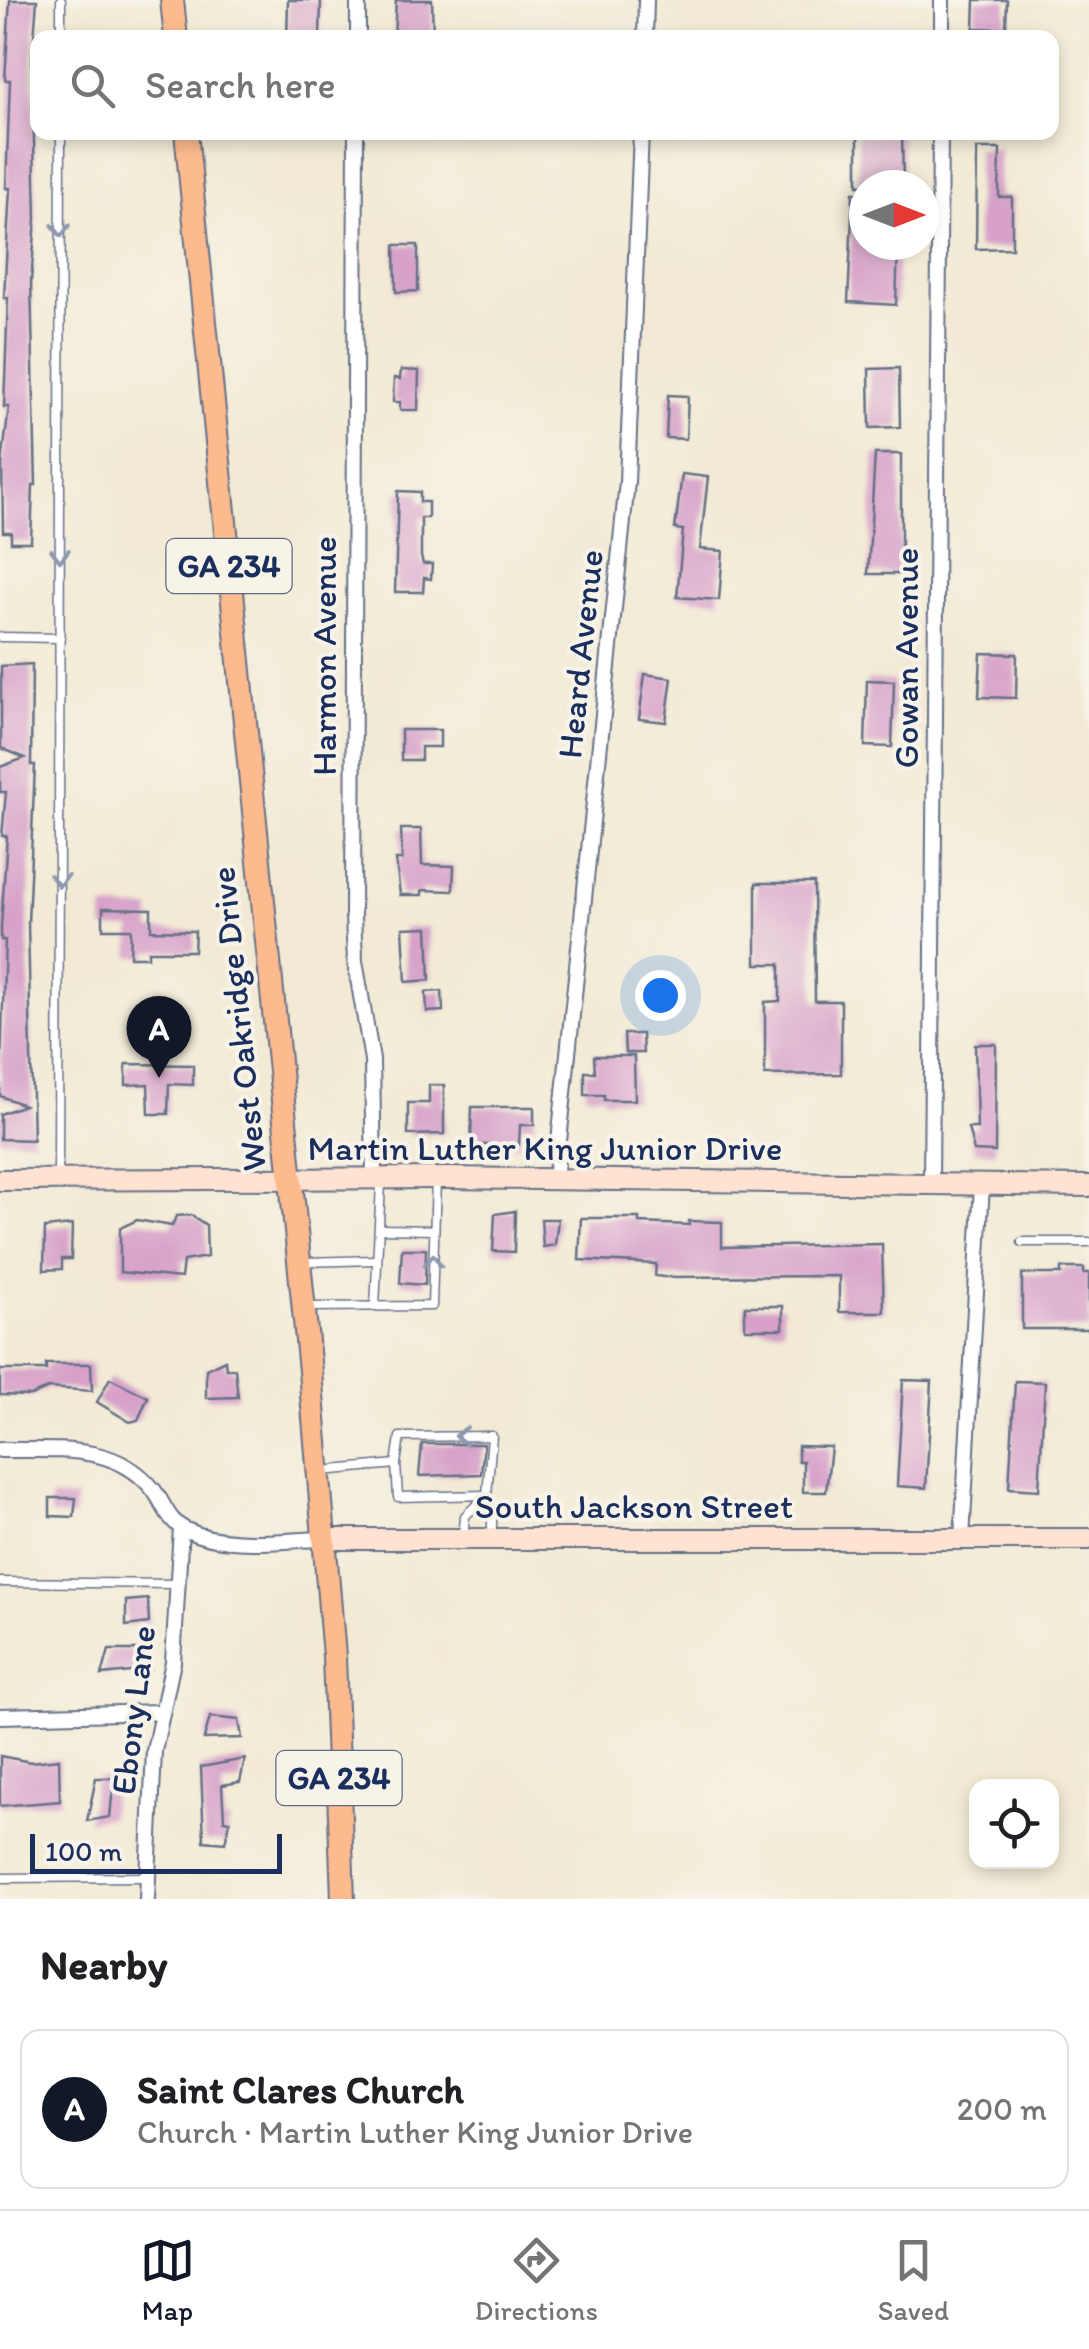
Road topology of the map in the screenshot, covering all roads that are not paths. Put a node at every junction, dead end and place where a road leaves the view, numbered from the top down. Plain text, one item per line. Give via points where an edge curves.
1 (61, 0) edge
2 (172, 0) edge
3 (358, 0) edge
4 (646, 0) edge
5 (942, 0) edge
6 (61, 30) edge
7 (175, 30) edge
8 (358, 30) edge
9 (644, 30) edge
10 (942, 30) edge
11 (61, 140) edge
12 (187, 140) edge
13 (356, 140) edge
14 (641, 140) edge
15 (940, 140) edge
16 (0, 638) edge
17 (60, 638) junction
18 (378, 1178) junction
19 (436, 1178) junction
20 (290, 1179) junction
21 (0, 1180) edge
22 (58, 1180) junction
23 (555, 1180) junction
24 (931, 1184) junction
25 (982, 1185) junction
26 (1089, 1186) edge
27 (381, 1230) junction
28 (434, 1230) junction
29 (1022, 1242) dead end
30 (1089, 1242) edge
31 (375, 1260) junction
32 (299, 1262) junction
33 (304, 1307) junction
34 (375, 1307) junction
35 (0, 1450) edge
36 (396, 1464) junction
37 (318, 1471) junction
38 (487, 1495) junction
39 (482, 1504) junction
40 (180, 1528) junction
41 (324, 1539) junction
42 (463, 1539) junction
43 (492, 1539) junction
44 (962, 1539) junction
45 (1089, 1539) edge
46 (0, 1582) edge
47 (175, 1584) junction
48 (162, 1712) junction
49 (0, 1716) edge
50 (0, 1878) edge
51 (148, 1878) junction
52 (146, 1899) edge
53 (342, 1899) edge

1 - 6 lane
2 - 7 main road
3 - 8 street
4 - 9 street
5 - 10 street
11 -> 17 lane
12 - 20 main road, West Oakridge Drive / GA 234
13 - 18 street, Harmon Avenue via 353,916 372,1060
14 - 23 street, Heard Avenue via 628,482
15 - 24 street, Gowan Avenue
16 - 17 lane
17 -> 22 lane
18 - 19 street, Martin Luther King Junior Drive
18 - 20 street, Martin Luther King Junior Drive
18 - 27 lane
19 - 23 street, Martin Luther King Junior Drive
19 - 28 lane
20 - 22 street, Martin Luther King Junior Drive
20 - 32 main road, West Oakridge Drive / GA 234
21 - 22 street, Martin Luther King Junior Drive
23 - 24 street, Martin Luther King Junior Drive
24 - 25 street, Martin Luther King Junior Drive
25 - 26 street, Martin Luther King Junior Drive
25 - 44 street
27 - 28 lane
27 - 31 lane
34 -> 28 lane via 432,1306
29 - 30 lane
31 - 32 lane
31 - 34 lane
32 - 33 main road, West Oakridge Drive / GA 234
33 - 34 lane
33 - 37 main road, West Oakridge Drive / GA 234
35 - 40 street via 100,1453 152,1488
36 - 37 lane
36 - 38 lane via 398,1498
38 -> 36 lane via 492,1436 400,1436
37 - 41 main road, West Oakridge Drive / GA 234
38 - 39 lane
39 - 42 lane via 465,1516
39 - 43 lane via 492,1517
40 - 41 street, South Jackson Street via 214,1541
40 - 47 street, Ebony Lane
41 - 42 street, South Jackson Street
41 - 53 main road, West Oakridge Drive / GA 234
42 - 43 street, South Jackson Street
43 - 44 street, South Jackson Street
44 - 45 street, South Jackson Street
46 - 47 lane
47 - 48 street, Ebony Lane via 173,1662
48 - 49 street
48 - 51 street, Ebony Lane
50 - 51 lane
51 - 52 street, Ebony Lane

